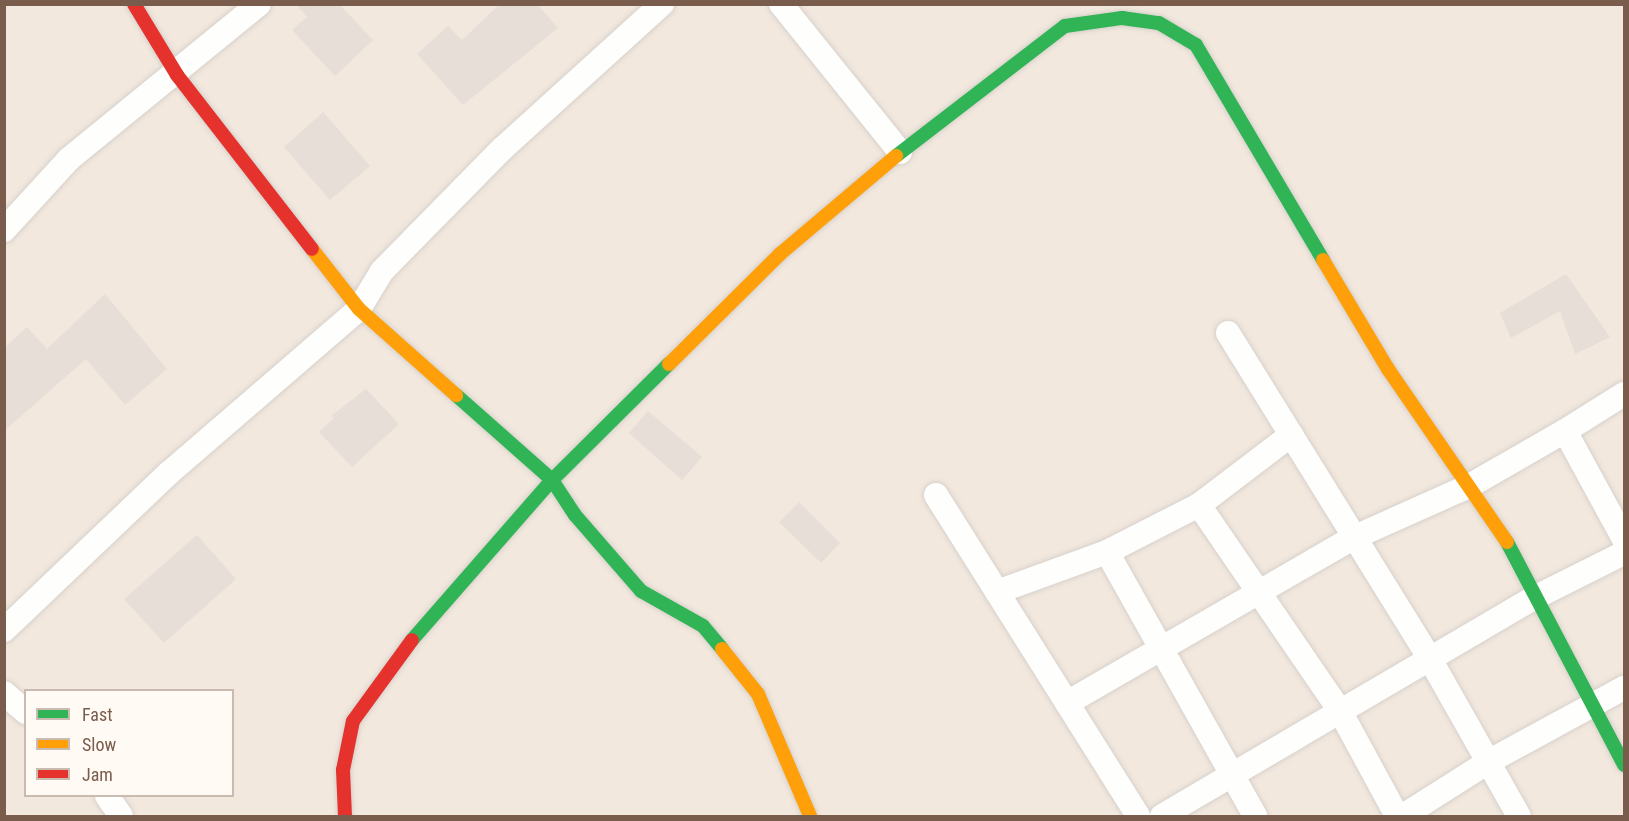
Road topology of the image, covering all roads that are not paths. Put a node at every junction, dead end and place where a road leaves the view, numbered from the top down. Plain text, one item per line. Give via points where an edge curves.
1 (134, 4) edge
2 (259, 4) edge
3 (662, 4) edge
4 (781, 4) edge
5 (177, 75) junction
6 (900, 152) junction
7 (4, 230) edge
8 (359, 309) junction
9 (1228, 333) dead end
10 (1624, 394) edge
11 (1564, 431) junction
12 (1291, 435) junction
13 (552, 480) junction
14 (1471, 485) junction
15 (936, 495) dead end
16 (1199, 505) junction
17 (1355, 537) junction
18 (1624, 539) edge
19 (1107, 552) junction
20 (1624, 553) edge
21 (997, 592) junction
22 (1259, 592) junction
23 (1536, 597) junction
24 (4, 630) edge
25 (1160, 646) junction
26 (1430, 659) junction
27 (1624, 688) edge
28 (1067, 703) junction
29 (1592, 705) junction
30 (1340, 711) junction
31 (1488, 762) junction
32 (1624, 765) edge
33 (1233, 772) junction
34 (108, 797) edge
35 (121, 816) edge
36 (345, 816) edge
37 (810, 816) edge
38 (1138, 816) edge
39 (1162, 816) edge
40 (1256, 816) edge
41 (1397, 816) edge
42 (1403, 816) edge
43 (1519, 816) edge

1 - 5 street
2 - 5 street
3 - 8 street via 502,149 382,272
4 - 6 street
5 - 7 street via 69,159
5 - 8 street
6 - 13 street via 780,254
6 - 14 street via 1065,26 1122,18 1159,23 1196,45 1388,369
8 - 13 street
8 - 24 street via 170,473
9 - 12 street
10 - 11 street
11 - 14 street
11 - 18 street
12 - 16 street
12 - 17 street
13 - 36 street via 391,664 353,722 343,770
13 - 37 street via 575,515 641,591 703,626 758,694
14 - 17 street
14 - 23 street via 1496,521
15 - 21 street
16 - 19 street
16 - 22 street
17 - 22 street
17 - 26 street
19 - 21 street
19 - 25 street
20 - 23 street
21 - 28 street
22 - 25 street
22 - 30 street
23 - 26 street
23 - 29 street
25 - 28 street
25 - 33 street
26 - 30 street
26 - 31 street
27 - 29 street
28 - 38 street
29 - 31 street
29 - 32 street
30 - 33 street
30 - 41 street
31 - 42 street
31 - 43 street
33 - 39 street
33 - 40 street
34 - 35 street

